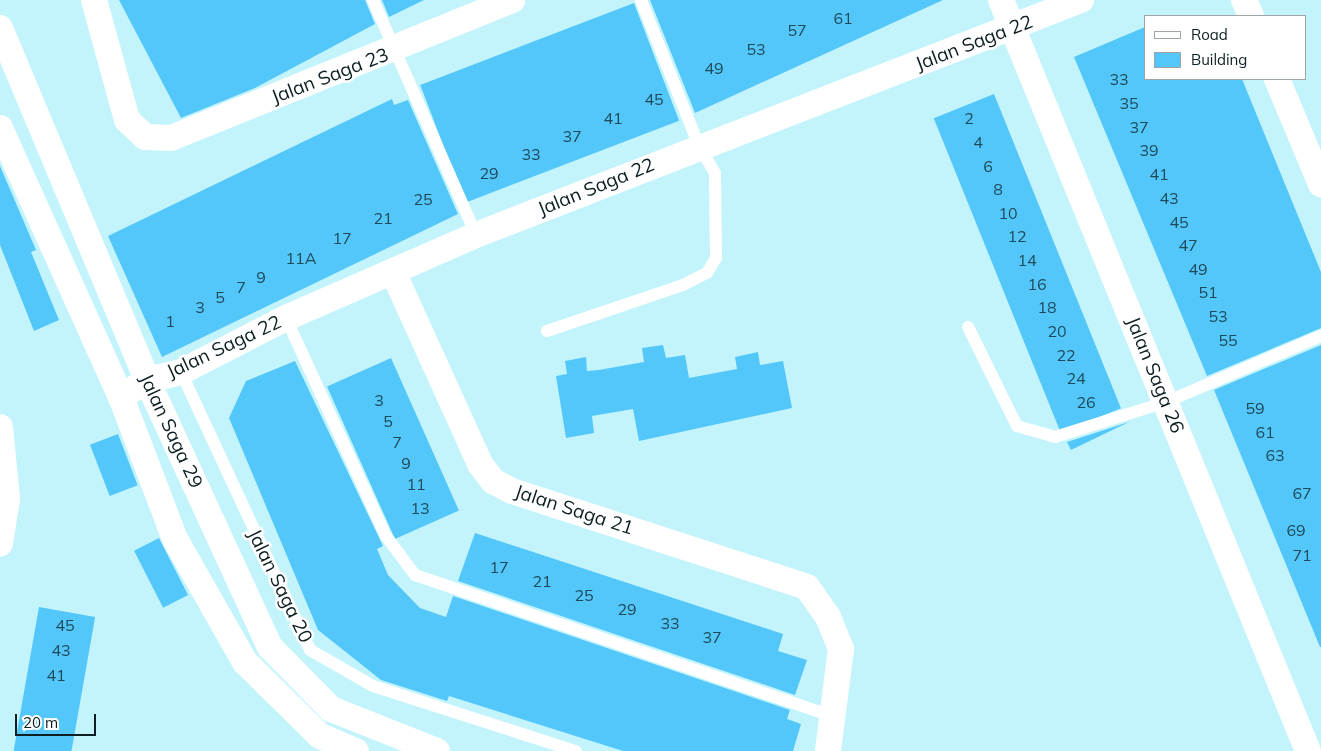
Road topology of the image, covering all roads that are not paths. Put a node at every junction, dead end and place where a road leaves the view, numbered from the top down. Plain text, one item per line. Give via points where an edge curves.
1 (94, 0) edge
2 (374, 0) edge
3 (512, 0) edge
4 (641, 0) edge
5 (1001, 0) edge
6 (1081, 0) edge
7 (1244, 0) edge
8 (1251, 15) edge
9 (0, 28) edge
10 (1013, 29) junction
11 (395, 50) junction
12 (1277, 80) edge
13 (0, 128) edge
14 (699, 146) junction
15 (1321, 184) edge
16 (476, 235) junction
17 (394, 274) junction
18 (286, 318) junction
19 (968, 327) dead end
20 (547, 331) dead end
21 (1321, 336) edge
22 (181, 372) junction
23 (147, 380) junction
24 (121, 397) junction
25 (1166, 402) junction
26 (0, 427) edge
27 (4, 498) edge
28 (0, 543) edge
29 (835, 717) junction
30 (356, 751) edge
31 (437, 751) edge
32 (576, 751) edge
33 (828, 751) edge
34 (1308, 751) edge

1 - 11 street, Jalan Saga 23 via 127,120 145,137 171,138
2 - 11 lane
3 - 11 street, Jalan Saga 23
4 - 14 lane
5 - 10 street, Jalan Saga 26
6 - 10 street, Jalan Saga 22
7 - 8 street
9 - 23 street, Jalan Saga 29
10 - 14 street, Jalan Saga 22
10 - 25 street, Jalan Saga 26
11 - 16 lane
12 - 15 street
13 - 24 street, Jalan Saga 29
14 - 16 street, Jalan Saga 22
14 - 20 lane via 715,173 716,258 707,273 684,285
16 - 17 street, Jalan Saga 22
17 - 18 street, Jalan Saga 22
17 - 29 street, Jalan Saga 21 via 480,464 493,481 512,491 807,587 828,617 841,649
18 - 22 street, Jalan Saga 22
18 - 29 lane via 386,536 415,575
19 - 25 lane via 1017,426 1037,435 1055,437
21 - 25 lane
22 - 23 street, Jalan Saga 22
22 - 32 lane, Jalan Saga 20 via 310,650 373,686
23 - 24 street, Jalan Saga 22
23 - 31 street, Jalan Saga 29 via 270,647 332,709
24 - 30 street, Jalan Saga 29 via 175,540 245,662 320,736
25 - 34 street, Jalan Saga 26
26 - 27 street
27 - 28 street
29 - 33 street

